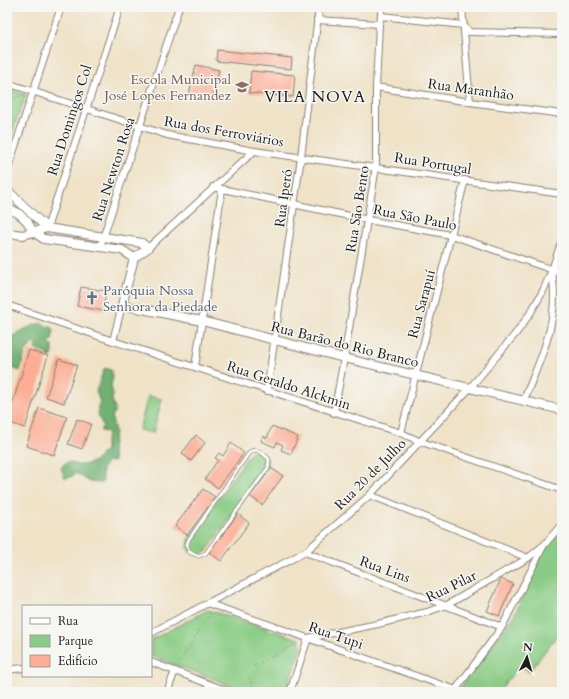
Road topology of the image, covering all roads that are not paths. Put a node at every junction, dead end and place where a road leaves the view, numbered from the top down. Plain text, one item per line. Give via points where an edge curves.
1 (61, 7) edge
2 (120, 7) edge
3 (179, 7) edge
4 (319, 7) edge
5 (381, 7) edge
6 (462, 7) edge
7 (381, 16) junction
8 (317, 20) junction
9 (378, 24) junction
10 (463, 25) junction
11 (562, 34) edge
12 (7, 83) edge
13 (376, 87) junction
14 (33, 92) junction
15 (470, 102) junction
16 (86, 109) junction
17 (562, 114) edge
18 (140, 126) junction
19 (254, 151) junction
20 (301, 157) junction
21 (376, 167) junction
22 (7, 171) edge
23 (465, 180) junction
24 (213, 187) junction
25 (222, 189) junction
26 (7, 190) edge
27 (562, 194) edge
28 (294, 204) junction
29 (7, 208) edge
30 (368, 220) junction
31 (47, 228) junction
32 (34, 232) junction
33 (7, 233) edge
34 (451, 235) junction
35 (103, 236) junction
36 (562, 240) edge
37 (100, 247) junction
38 (148, 248) junction
39 (134, 258) junction
40 (552, 270) junction
41 (562, 273) edge
42 (7, 305) edge
43 (122, 305) junction
44 (202, 321) junction
45 (113, 341) junction
46 (275, 341) junction
47 (344, 358) junction
48 (194, 367) junction
49 (415, 375) junction
50 (469, 389) junction
51 (267, 391) junction
52 (524, 400) junction
53 (562, 410) edge
54 (334, 413) junction
55 (401, 433) junction
56 (419, 441) junction
57 (562, 490) edge
58 (370, 495) junction
59 (562, 524) edge
60 (191, 536) joint
61 (545, 544) junction
62 (305, 552) junction
63 (528, 558) junction
64 (208, 603) junction
65 (447, 605) junction
66 (502, 627) junction
67 (152, 632) edge
68 (308, 638) junction
69 (152, 662) edge
70 (22, 668) edge
71 (7, 670) edge
72 (175, 671) junction
73 (455, 691) edge
74 (167, 692) edge
75 (230, 692) edge
76 (290, 692) edge

1 - 14 street
2 - 16 street, Rua Domingos Col
3 - 18 street, Rua Newton Rosa
4 - 8 street, Rua Iperó
5 - 7 street, Rua São Bento
6 - 10 street
7 - 9 street, Rua São Bento
7 - 10 street
8 - 9 street
8 - 20 street, Rua Iperó
9 - 13 street, Rua São Bento
10 - 11 street via 470,32
10 - 15 street
12 - 14 street, Rua dos Ferroviários
13 - 15 street, Rua Maranhão
13 - 21 street, Rua São Bento
14 - 16 street, Rua dos Ferroviários
14 - 22 street
15 - 17 street, Rua Maranhão
16 - 18 street, Rua dos Ferroviários
16 - 31 street, Rua Domingos Col
18 - 19 street, Rua dos Ferroviários via 167,136
18 - 35 street, Rua Newton Rosa
19 - 20 street, Rua dos Ferroviários
19 - 24 street
20 - 21 street, Rua Portugal
20 - 28 street, Rua Iperó
21 - 23 street, Rua Portugal
21 - 30 street, Rua São Bento
23 - 27 street, Rua Portugal
23 - 34 street, Rua Sarapuí
24 - 25 street, Rua São Paulo
24 - 38 street
25 - 28 street, Rua São Paulo
25 - 44 street
26 - 31 street
28 - 30 street, Rua São Paulo
28 - 46 street, Rua Iperó
29 - 32 street via 18,213
30 - 34 street, Rua São Paulo
30 - 47 street, Rua São Bento
31 - 32 street
31 - 35 street
32 - 33 street via 23,235
32 - 37 street via 44,239
34 - 40 street, Rua São Paulo
34 - 49 street, Rua Sarapuí
35 - 37 street, Rua Newton Rosa
35 - 38 street via 142,243
36 - 40 street, Rua 20 de Julho
37 - 39 street via 122,250
38 - 39 street
39 - 43 street
40 - 41 street, Rua São Paulo
40 - 50 street, Rua 20 de Julho via 531,312 504,349
40 - 52 street via 554,296 551,324 545,347
42 - 45 street, Rua Geraldo Alckmin
43 - 44 street, Rua Barão do Rio Branco
43 - 45 street
44 - 46 street, Rua Barão do Rio Branco
44 - 48 street
45 - 48 street, Rua Geraldo Alckmin
46 - 47 street, Rua Barão do Rio Branco
46 - 51 street, Rua Iperó
47 - 49 street, Rua Barão do Rio Branco
47 - 54 street, Rua São Bento
48 - 51 street, Rua Geraldo Alckmin
49 - 50 street, Rua Barão do Rio Branco
49 - 55 street, Rua Sarapuí
50 - 52 street, Rua Barão do Rio Branco
50 - 56 street, Rua 20 de Julho
51 - 54 street, Rua Geraldo Alckmin
52 - 53 street, Rua Barão do Rio Branco
54 - 55 street, Rua Geraldo Alckmin
55 - 56 street, Rua Geraldo Alckmin
56 - 57 street, Rua Geraldo Alckmin
56 - 58 street, Rua 20 de Julho
58 - 62 street, Rua 20 de Julho
58 - 63 street
59 - 61 street, Rua Pilar
60 - 60 lane via 187,541 188,550 195,555 206,553 268,468 267,456 256,450 251,451
61 - 63 street, Rua Pilar
61 - 66 street
62 - 64 street, Rua 20 de Julho
62 - 65 street, Rua Lins
63 - 65 street, Rua Pilar
64 - 67 street, Rua 20 de Julho
64 - 68 street, Rua Tupi
65 - 66 street, Rua Lins
65 - 68 street, Rua Pilar via 378,624
66 - 73 street
68 - 73 street, Rua Tupi
68 - 76 street
69 - 72 street
70 - 71 street
72 - 74 street
72 - 75 street

